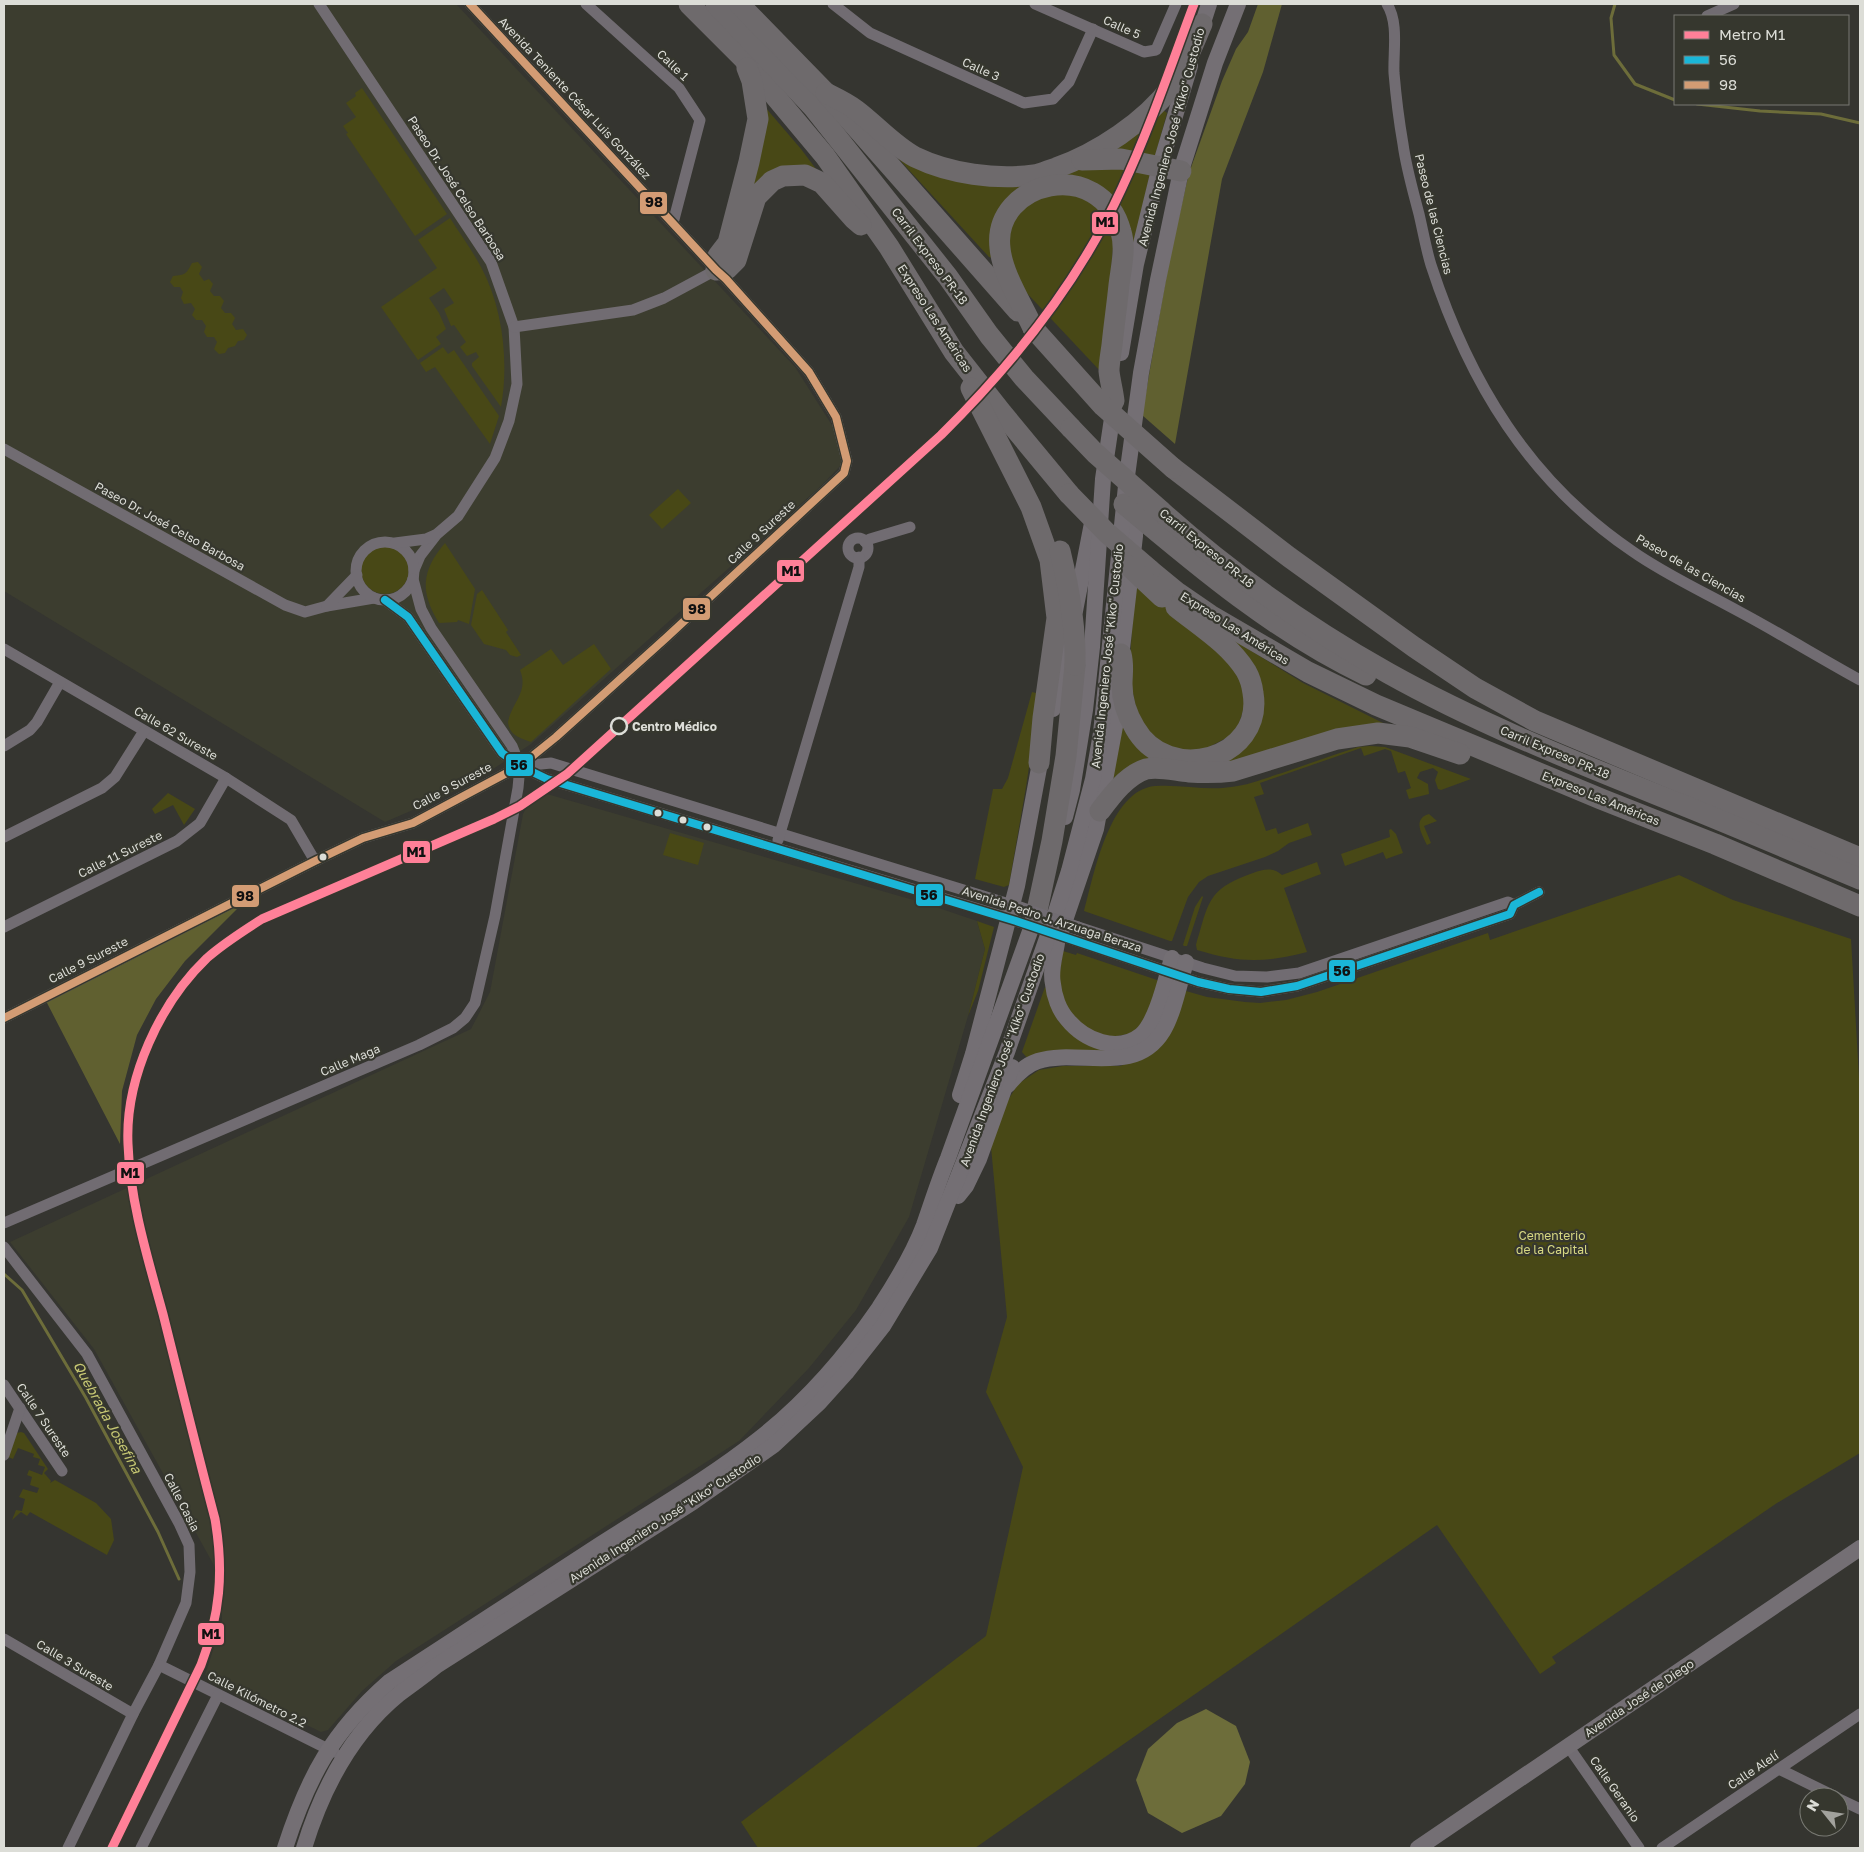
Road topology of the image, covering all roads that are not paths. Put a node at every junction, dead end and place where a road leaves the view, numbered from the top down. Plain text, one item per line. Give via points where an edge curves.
1 (319, 4) edge
2 (470, 4) edge
3 (586, 4) edge
4 (689, 4) edge
5 (716, 4) edge
6 (739, 4) edge
7 (833, 4) edge
8 (1035, 4) edge
9 (1176, 4) edge
10 (1209, 4) edge
11 (1238, 4) edge
12 (1387, 4) edge
13 (1734, 4) edge
14 (1709, 15) edge
15 (1202, 24) junction
16 (1093, 29) junction
17 (743, 58) junction
18 (826, 93) junction
19 (1077, 161) junction
20 (1160, 166) junction
21 (1181, 171) junction
22 (672, 222) junction
23 (888, 246) junction
24 (716, 270) junction
25 (514, 328) junction
26 (1033, 328) junction
27 (954, 352) junction
28 (1114, 401) junction
29 (980, 407) junction
30 (4, 449) edge
31 (844, 473) joint
32 (1103, 479) junction
33 (1130, 508) junction
34 (910, 527) dead end
35 (437, 534) junction
36 (1112, 538) junction
37 (866, 542) junction
38 (393, 543) junction
39 (859, 557) junction
40 (357, 575) junction
41 (414, 575) junction
42 (379, 599) junction
43 (327, 606) junction
44 (4, 648) edge
45 (1121, 654) junction
46 (1860, 680) edge
47 (60, 682) junction
48 (1463, 711) junction
49 (144, 731) junction
50 (4, 746) edge
51 (1039, 763) junction
52 (520, 766) junction
53 (1537, 772) junction
54 (226, 778) junction
55 (1100, 811) junction
56 (780, 833) junction
57 (4, 837) edge
58 (775, 848) junction
59 (1860, 858) edge
60 (315, 861) junction
61 (1860, 879) edge
62 (1539, 892) dead end
63 (1860, 906) edge
64 (1018, 914) junction
65 (4, 927) edge
66 (1065, 941) junction
67 (1177, 967) junction
68 (4, 1018) edge
69 (1005, 1088) junction
70 (933, 1196) junction
71 (946, 1210) junction
72 (4, 1223) edge
73 (4, 1247) edge
74 (4, 1386) edge
75 (20, 1408) junction
76 (4, 1455) edge
77 (62, 1471) dead end
78 (1860, 1549) edge
79 (4, 1639) edge
80 (159, 1665) junction
81 (218, 1694) junction
82 (133, 1714) junction
83 (1860, 1714) edge
84 (1568, 1746) junction
85 (328, 1750) junction
86 (344, 1757) junction
87 (1779, 1769) junction
88 (1815, 1787) edge
89 (68, 1848) edge
90 (141, 1848) edge
91 (285, 1848) edge
92 (304, 1848) edge
93 (1418, 1848) edge
94 (1640, 1848) edge
95 (1662, 1848) edge

1 - 25 street, Paseo Dr. José Celso Barbosa via 491,262
2 - 22 street, Avenida Teniente César Luis González
3 - 22 street, Calle 1 via 680,88 700,120
4 - 17 highway, Expreso Las Américas
5 - 48 highway, Carril Expreso PR-18, bridge via 813,107 1024,378 1095,452 1224,564 1303,620 1390,674
6 - 18 highway
7 - 16 street, Calle 3 via 870,33 1024,103 1053,98 1069,82
8 - 16 street, Calle 5
9 - 16 street, Calle 5 via 1156,50 1144,52
10 - 15 main road, Avenida Ingeniero José "Kiko" Custodio
11 - 21 main road, Avenida Ingeniero José "Kiko" Custodio via 1215,63
12 - 46 street, Paseo de las Ciencias via 1392,12 1394,75 1403,145 1431,264 1476,377 1509,430 1581,512 1631,551
13 - 14 street
15 - 19 highway via 1173,85 1160,100 1130,127
15 - 20 main road, Avenida Ingeniero José "Kiko" Custodio
17 - 23 highway, Expreso Las Américas via 825,156
17 - 24 highway via 752,82 758,119 728,242 718,256
18 - 19 highway via 855,109 914,156 954,170 992,176 1036,175
18 - 26 highway
19 - 20 highway via 1121,160
20 - 21 highway
20 - 28 main road, Avenida Ingeniero José "Kiko" Custodio via 1136,264
21 - 33 main road, Avenida Ingeniero José "Kiko" Custodio via 1141,373 1131,445
22 - 24 street, Avenida Teniente César Luis González
23 - 24 highway via 854,219 822,183 805,175 792,174 772,181 756,197 736,260 727,268
23 - 27 highway, Expreso Las Américas
24 - 25 street via 664,298 633,310
24 - 31 street, Avenida Teniente César Luis González via 810,372 836,417 848,461
25 - 35 street, Paseo Dr. José Celso Barbosa via 516,384 509,420 495,458 458,516
26 - 28 highway via 1002,259 999,246 1003,222 1019,201 1046,186 1084,188 1110,209 1122,233 1122,260 1109,371
26 - 59 highway, bridge via 1104,406 1173,468 1289,557 1475,688 1535,721
27 - 29 highway
27 - 36 highway, Expreso Las Américas, bridge via 1070,494
28 - 32 main road, Avenida Ingeniero José "Kiko" Custodio
29 - 51 highway via 1031,507 1050,560 1057,618
29 - 64 highway, bridge via 1032,489 1060,551 1070,593 1076,647 1063,774 1052,841
30 - 43 street, Paseo Dr. José Celso Barbosa via 285,605 305,612
31 - 52 street, Calle 9 Sureste via 666,638
32 - 51 main road
32 - 64 main road, Avenida Ingeniero José "Kiko" Custodio via 1092,647 1072,790 1056,853
33 - 45 main road via 1135,536
33 - 48 highway via 1219,583 1328,656 1377,680
33 - 71 main road, Avenida Ingeniero José "Kiko" Custodio via 1101,733 1082,824 1055,915
34 - 37 street
35 - 38 street, Paseo Dr. José Celso Barbosa via 426,539
35 - 41 street, Paseo Dr. José Celso Barbosa via 420,556
36 - 45 highway, bridge via 1128,566 1227,648 1246,672 1254,702 1246,730 1231,747 1214,756 1182,760 1166,756 1136,730 1129,716 1123,698 1124,664
36 - 53 highway, Expreso Las Américas, bridge via 1210,615 1308,672 1376,705
37 - 39 street via 866,552
37 - 39 street via 858,538 849,543 850,554
38 - 40 street via 380,542 369,547 360,556
38 - 41 street via 412,558
39 - 56 street via 860,566
40 - 42 street via 369,595
40 - 43 street
41 - 42 street via 410,586 399,596
41 - 52 street via 424,616 512,746
42 - 43 street, Paseo Dr. José Celso Barbosa
42 - 52 street, Avenida Pedro J. Arzuaga Beraza via 408,617 502,752
44 - 47 street, Calle 62 Sureste
45 - 55 main road via 1116,721
47 - 49 street, Calle 62 Sureste
47 - 50 street via 37,722
48 - 61 highway, Carril Expreso PR-18
49 - 54 street, Calle 62 Sureste
49 - 57 street via 115,777 102,788
51 - 64 main road via 1018,878
52 - 56 street, Avenida Pedro J. Arzuaga Beraza via 551,764
52 - 58 street, Avenida Pedro J. Arzuaga Beraza via 547,778
52 - 60 street, Calle 9 Sureste via 413,822 363,838
52 - 72 street, Calle Maga via 495,916 475,1003 465,1018 453,1028 419,1045
53 - 55 highway via 1500,769 1410,737 1378,733 1337,739 1232,771 1144,770 1122,786
53 - 63 highway, Expreso Las Américas
54 - 60 street, Calle 62 Sureste via 291,820
54 - 65 street, Calle 11 Sureste via 200,824 177,841
55 - 66 main road
56 - 58 street
56 - 64 street, Avenida Pedro J. Arzuaga Beraza
58 - 64 street, Avenida Pedro J. Arzuaga Beraza
60 - 68 street, Calle 9 Sureste
62 - 67 street, Avenida Pedro J. Arzuaga Beraza via 1514,905 1510,914 1297,986 1261,992 1230,989 1198,982
64 - 66 street, Avenida Pedro J. Arzuaga Beraza, bridge
64 - 67 street, Avenida Pedro J. Arzuaga Beraza, bridge via 1078,926
64 - 70 main road, Avenida Ingeniero José "Kiko" Custodio via 952,1149
64 - 70 main road via 944,1142
66 - 67 street, Avenida Pedro J. Arzuaga Beraza
66 - 67 main road via 1053,967 1052,983 1057,1002 1066,1018 1080,1031 1104,1043 1123,1044 1141,1035
66 - 69 main road
67 - 69 main road via 1163,1031 1149,1047 1118,1058 1038,1061 1021,1070
69 - 71 main road via 979,1160 966,1186
70 - 85 main road, Avenida Ingeniero José "Kiko" Custodio via 914,1247 879,1308 832,1368 790,1412 759,1439 678,1495 389,1682 360,1709
71 - 86 main road, Avenida Ingeniero José "Kiko" Custodio via 930,1248 883,1326 846,1373 800,1422 751,1462 693,1502 436,1666 398,1695 372,1721
73 - 80 street, Calle Casia via 87,1354 188,1545 190,1572 186,1603
74 - 75 street, Calle 7 Sureste
75 - 76 street
75 - 77 street, Calle 7 Sureste
78 - 84 main road, Avenida José de Diego
79 - 82 street, Calle 3 Sureste
80 - 81 street, Calle Kilómetro 2.2
80 - 82 street, Calle Casia
81 - 85 street, Calle Kilómetro 2.2
81 - 90 street
82 - 89 street, Calle Casia
83 - 87 street, Calle Alelí
84 - 93 main road, Avenida José de Diego
84 - 94 street, Calle Geranio
85 - 86 street, Calle Kilómetro 2.2
85 - 91 main road via 306,1789
86 - 92 main road, Avenida Ingeniero José "Kiko" Custodio via 321,1799
87 - 88 street
87 - 95 street, Calle Alelí

